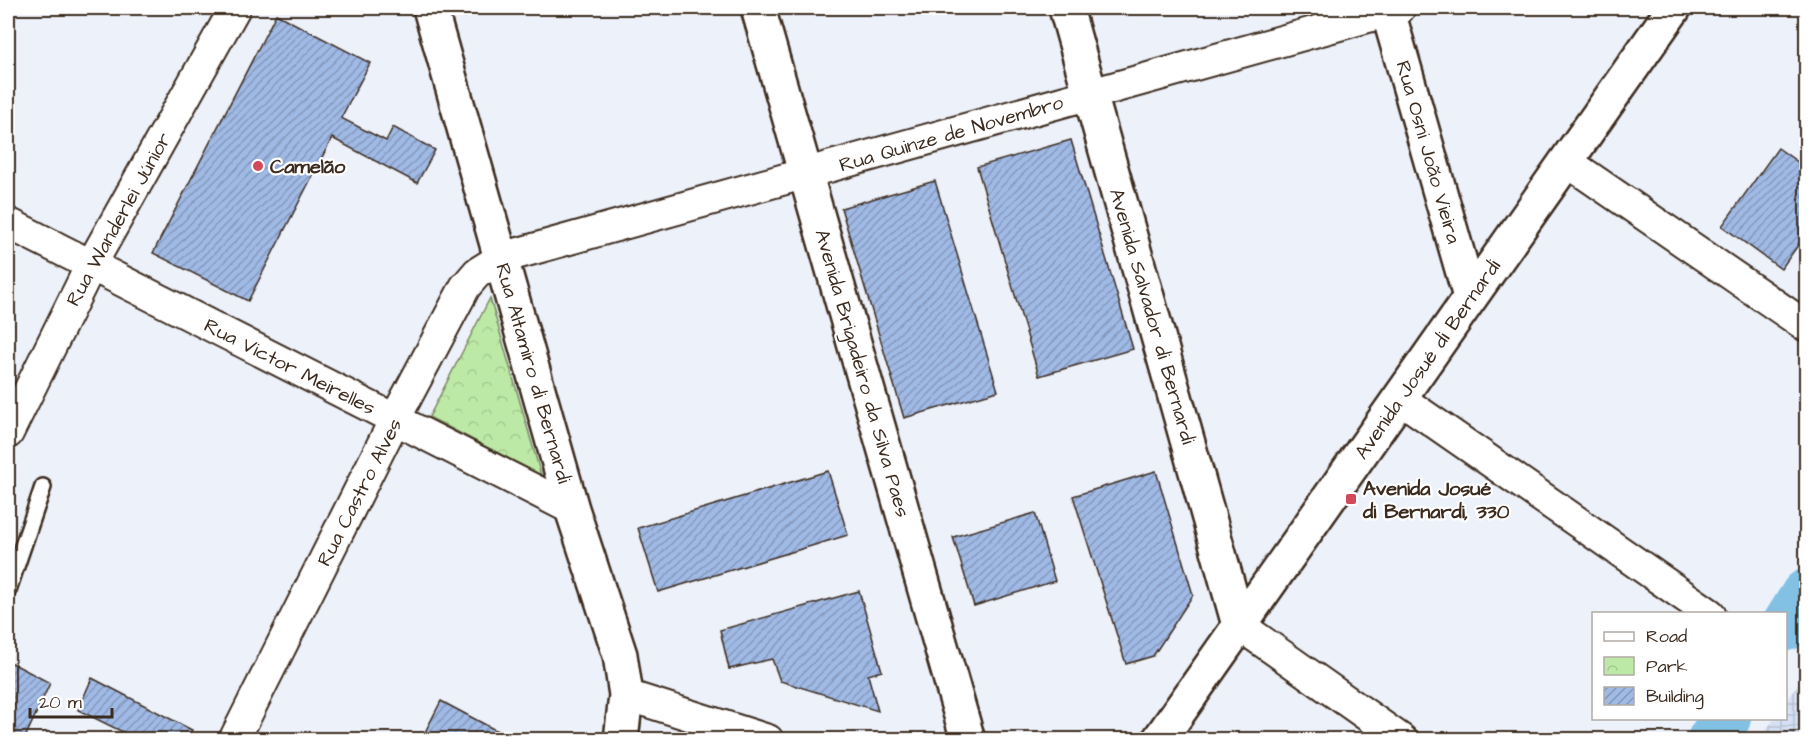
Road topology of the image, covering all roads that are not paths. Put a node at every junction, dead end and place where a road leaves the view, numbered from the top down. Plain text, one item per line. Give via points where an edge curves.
1 (236, 8) edge
2 (430, 8) edge
3 (758, 8) edge
4 (1066, 8) edge
5 (1674, 8) edge
6 (1392, 9) edge
7 (1090, 94) junction
8 (1566, 161) junction
9 (806, 173) junction
10 (8, 223) edge
11 (501, 258) junction
12 (91, 265) junction
13 (1470, 297) junction
14 (1806, 326) edge
15 (1399, 398) junction
16 (395, 419) junction
17 (8, 433) edge
18 (43, 487) dead end
19 (572, 509) junction
20 (8, 590) edge
21 (1707, 612) edge
22 (1239, 625) junction
23 (626, 695) junction
24 (234, 740) edge
25 (621, 740) edge
26 (768, 740) edge
27 (968, 740) edge
28 (1159, 740) edge
29 (1402, 740) edge

1 - 12 street, Rua Wanderlei Júnior
2 - 11 street, Rua Altamiro di Bernardi
3 - 9 street, Avenida Brigadeiro da Silva Paes
4 - 7 street, Avenida Salvador di Bernardi
5 - 8 street, Avenida Josué di Bernardi
6 - 7 street, Rua Quinze de Novembro
6 - 13 street, Rua Osni João Vieira
7 - 9 street, Rua Quinze de Novembro
7 - 22 street, Avenida Salvador di Bernardi
8 - 13 street, Avenida Josué di Bernardi
8 - 14 street
9 - 11 street, Rua Quinze de Novembro
9 - 27 street, Avenida Brigadeiro da Silva Paes
10 - 12 street, Rua Victor Meirelles
11 - 16 street, Rua Castro Alves via 477,273 465,287
11 - 19 street, Rua Altamiro di Bernardi
12 - 16 street, Rua Victor Meirelles
12 - 17 street, Rua Wanderlei Júnior
13 - 15 street, Avenida Josué di Bernardi
15 - 21 street
15 - 22 street, Avenida Josué di Bernardi
16 - 19 street, Rua Victor Meirelles
16 - 24 street, Rua Castro Alves
18 - 20 lane
19 - 23 street, Rua Altamiro di Bernardi via 620,655
22 - 28 street, Avenida Josué di Bernardi
22 - 29 street
23 - 25 street, Rua Altamiro di Bernardi
23 - 26 street

